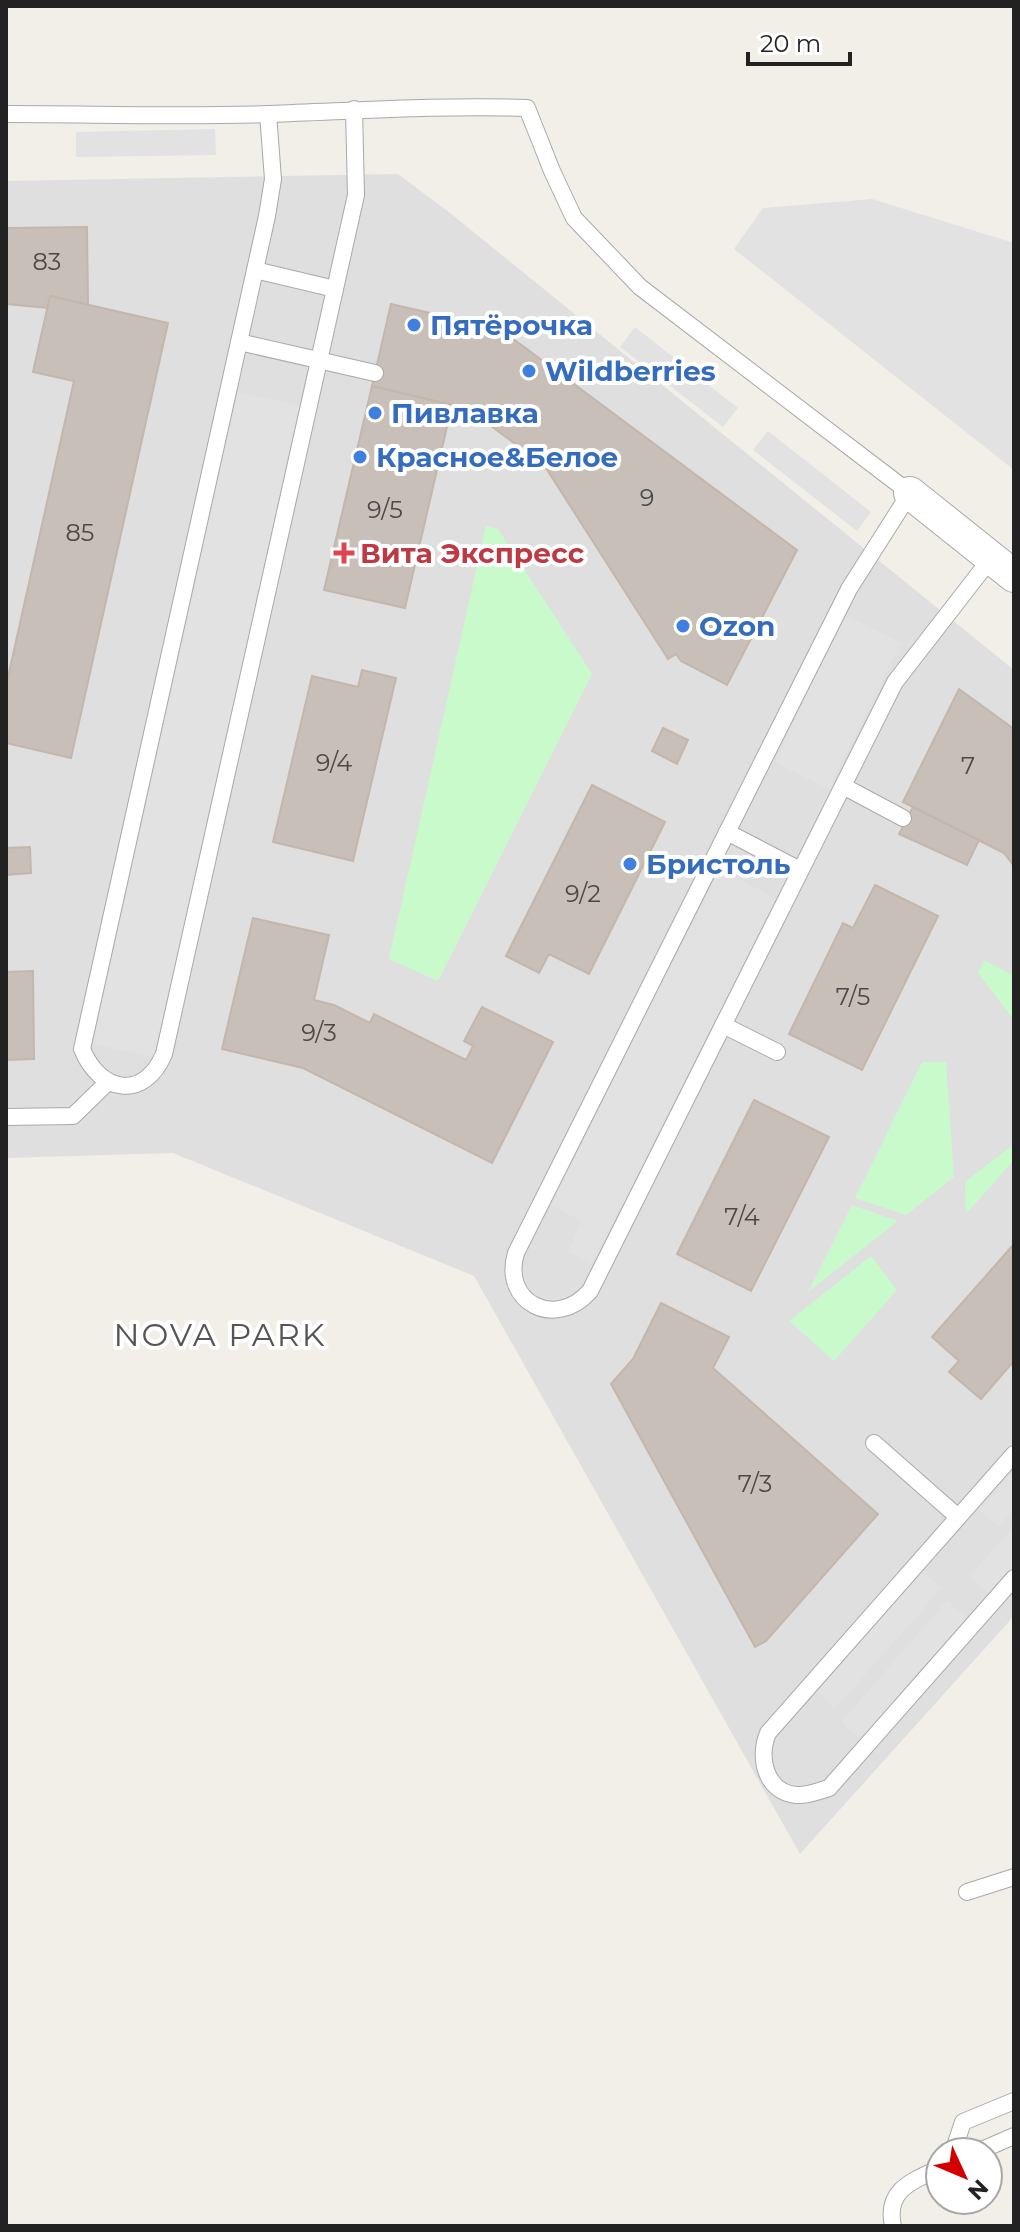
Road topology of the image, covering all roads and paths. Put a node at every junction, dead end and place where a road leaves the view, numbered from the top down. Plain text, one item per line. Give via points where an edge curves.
1 (354, 109) junction
2 (6, 114) edge
3 (268, 114) junction
4 (255, 270) junction
5 (335, 289) junction
6 (239, 342) junction
7 (318, 360) junction
8 (375, 373) dead end
9 (910, 493) junction
10 (1003, 567) edge
11 (843, 786) junction
12 (903, 818) dead end
13 (727, 832) junction
14 (800, 870) junction
15 (723, 1025) junction
16 (777, 1052) dead end
17 (108, 1082) junction
18 (6, 1117) edge
19 (874, 1443) dead end
20 (1014, 1454) edge
21 (958, 1517) junction
22 (1014, 1578) edge
23 (1014, 1877) edge
24 (967, 1892) dead end
25 (1014, 2101) edge
26 (958, 2136) edge
27 (924, 2175) edge
28 (893, 2226) edge

1 - 3 lane
1 - 5 lane via 356,195
1 - 9 lane via 527,108 574,218 640,287
2 - 3 lane
3 - 4 lane via 273,179
4 - 5 lane
4 - 6 lane
5 - 7 lane
6 - 7 lane
6 - 17 lane via 82,1049 96,1075
7 - 8 lane
7 - 17 lane via 164,1054 158,1067 136,1084
9 - 10 street
9 - 13 lane via 849,589
10 - 11 lane via 895,682
11 - 12 lane
11 - 14 lane
13 - 14 lane
13 - 15 lane via 516,1253 514,1280 530,1303 560,1311 590,1291
14 - 15 lane
15 - 16 lane
17 - 18 lane via 73,1116
19 - 21 lane
20 - 21 lane
21 - 22 lane via 768,1733 763,1763 777,1787 797,1795 829,1788
23 - 24 lane
25 - 26 lane via 963,2122
27 - 28 lane via 903,2185 890,2211

